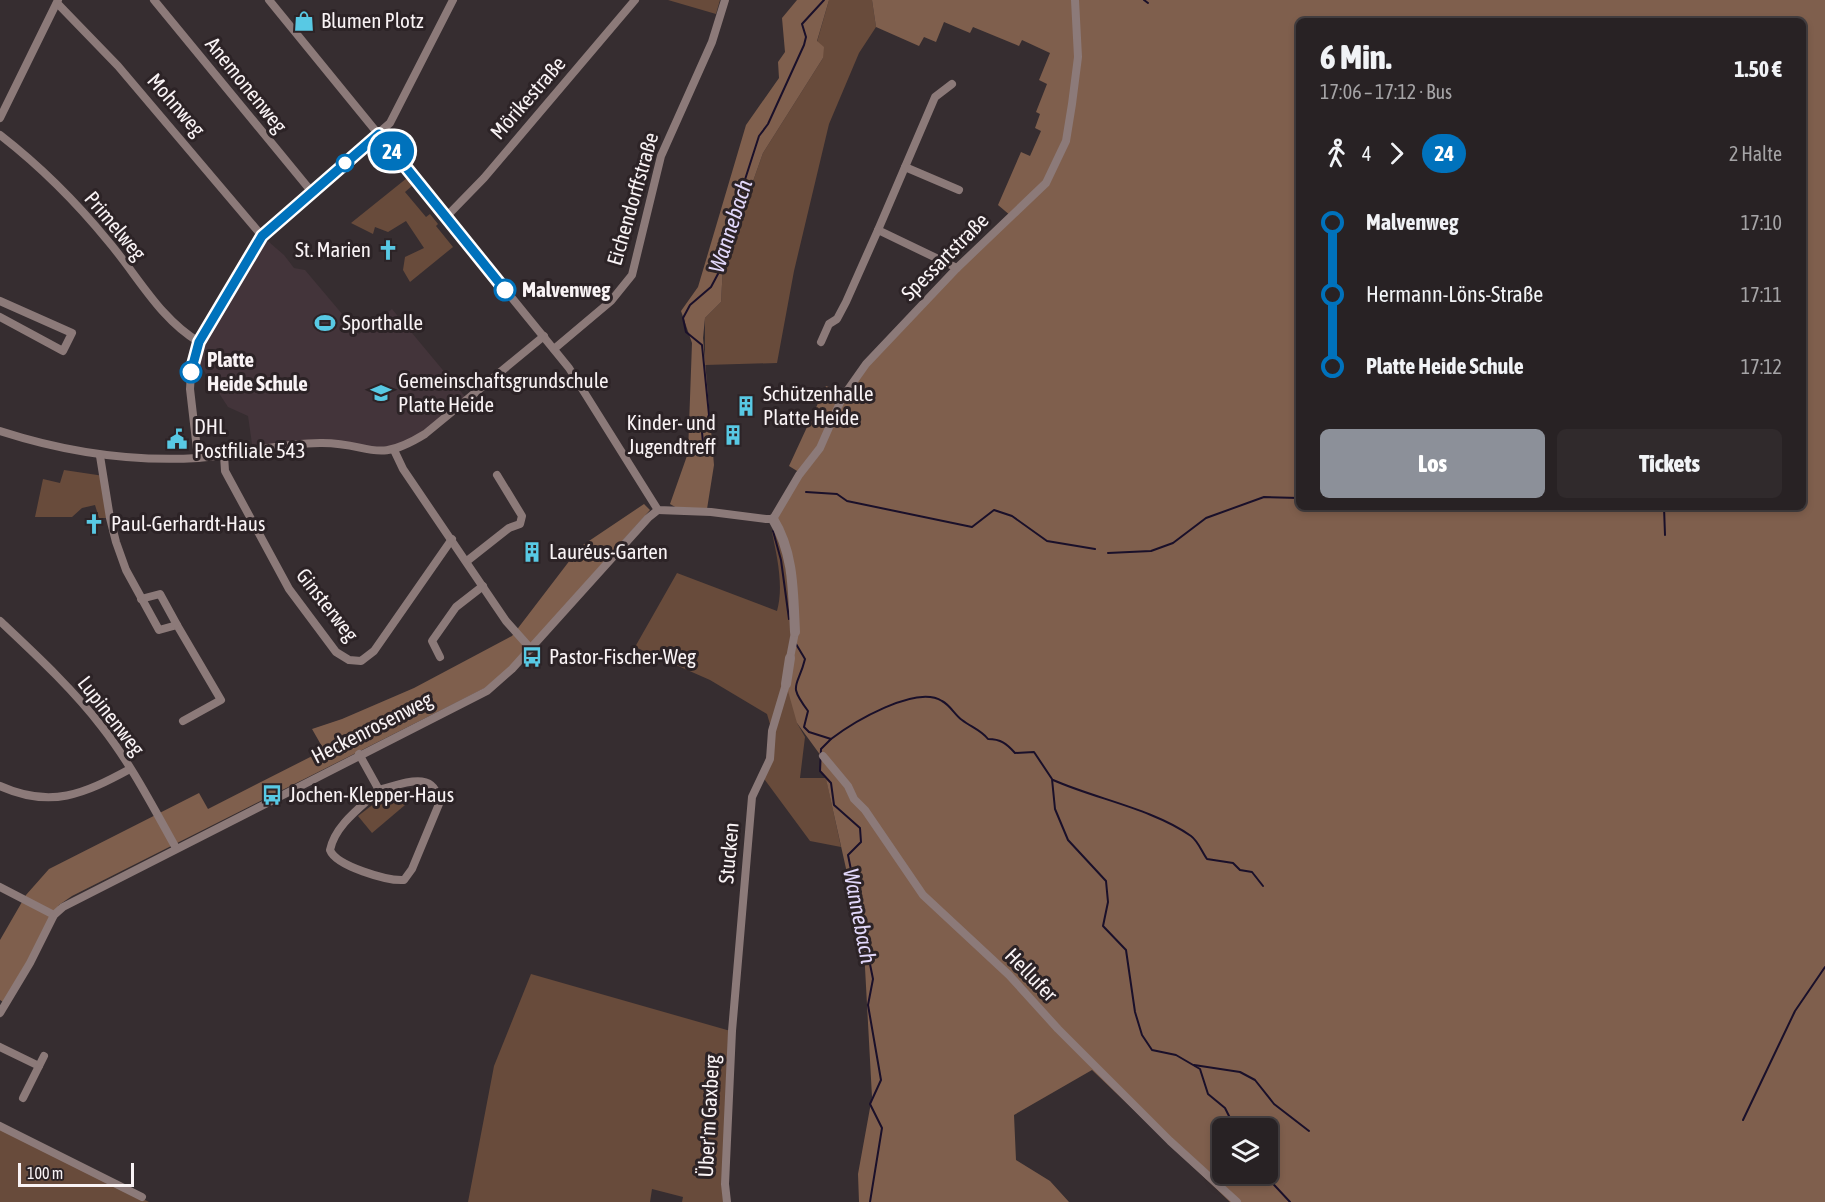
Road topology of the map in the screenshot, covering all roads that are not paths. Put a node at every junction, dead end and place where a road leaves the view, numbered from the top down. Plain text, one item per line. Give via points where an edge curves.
1 (154, 0) edge
2 (269, 0) edge
3 (453, 0) edge
4 (634, 0) edge
5 (725, 0) edge
6 (1075, 0) edge
7 (57, 2) edge
8 (952, 84) dead end
9 (0, 118) edge
10 (379, 134) junction
11 (0, 135) edge
12 (905, 167) junction
13 (959, 190) dead end
14 (311, 191) junction
15 (446, 217) junction
16 (878, 230) junction
17 (262, 236) junction
18 (957, 268) junction
19 (0, 301) edge
20 (0, 318) edge
21 (544, 336) junction
22 (199, 342) junction
23 (821, 342) dead end
24 (554, 349) junction
25 (0, 431) edge
26 (394, 450) junction
27 (224, 455) junction
28 (100, 456) junction
29 (198, 458) junction
30 (497, 475) dead end
31 (658, 510) junction
32 (773, 519) junction
33 (452, 539) junction
34 (466, 561) junction
35 (483, 586) junction
36 (141, 599) junction
37 (0, 621) edge
38 (177, 625) junction
39 (795, 632) joint
40 (531, 649) junction
41 (440, 657) dead end
42 (790, 658) joint
43 (786, 684) joint
44 (183, 721) dead end
45 (359, 754) junction
46 (823, 756) dead end
47 (130, 769) junction
48 (0, 786) edge
49 (379, 790) junction
50 (176, 848) junction
51 (0, 887) edge
52 (54, 915) junction
53 (0, 1013) edge
54 (732, 1031) joint
55 (0, 1047) edge
56 (44, 1056) dead end
57 (39, 1066) junction
58 (23, 1098) dead end
59 (0, 1126) edge
60 (142, 1197) dead end
61 (727, 1202) edge
62 (1237, 1202) edge

1 - 14 street, Anemonenweg
2 - 10 street
3 - 10 street via 392,120
4 - 15 street, Mörikestraße via 484,178
5 - 24 street, Eichendorffstraße via 712,42 661,156 632,275 611,301
6 - 18 street, Spessartstraße via 1078,71 1066,141 1046,183
7 - 9 street
7 - 17 street, Mohnweg via 118,66
8 - 12 street via 935,97
10 - 14 street
10 - 15 street
11 - 22 street, Primelweg via 70,199 167,317 181,332
12 - 13 street
12 - 16 street
14 - 17 street
15 - 21 street
16 - 18 street
16 - 23 street via 846,302
17 - 22 street
18 - 32 street, Spessartstraße via 866,364 842,398 820,448
19 - 20 street via 72,333 63,351
21 - 24 street
21 - 26 street via 425,434
22 - 29 street via 190,389
24 - 31 street
25 - 28 street
26 - 27 street via 380,452 320,442
26 - 33 street
27 - 29 street
27 - 33 street, Ginsterweg via 225,471 289,589 336,652 349,660 361,661 374,651
28 - 29 street
28 - 36 street via 116,542
30 - 34 street via 522,516 520,524
31 - 32 street
31 - 40 street, Heckenrosenweg
32 - 39 street via 783,536 792,574
33 - 34 street
34 - 35 street
35 - 40 street
35 - 41 street via 456,607 432,641
36 - 38 street via 159,630
36 - 38 street via 160,594
37 - 47 street, Lupinenweg via 102,726
38 - 44 street via 221,700
39 - 42 street
40 - 45 street, Heckenrosenweg via 487,691
42 - 43 street
43 - 54 street, Stucken via 772,730 770,759 752,797
45 - 49 street
45 - 50 street, Heckenrosenweg
46 - 62 street, Hellufer via 865,810 922,896 1009,975 1170,1141
47 - 48 street via 92,790 57,799 19,795
47 - 50 street, Lupinenweg
49 - 49 street via 341,827 330,850 336,861 394,881 404,880 439,804 438,793 431,784 420,780
50 - 52 street, Heckenrosenweg via 74,899
51 - 52 street
52 - 53 street
54 - 61 street, Über'm Gaxberg
55 - 57 street
56 - 57 street
57 - 58 street
59 - 60 street

